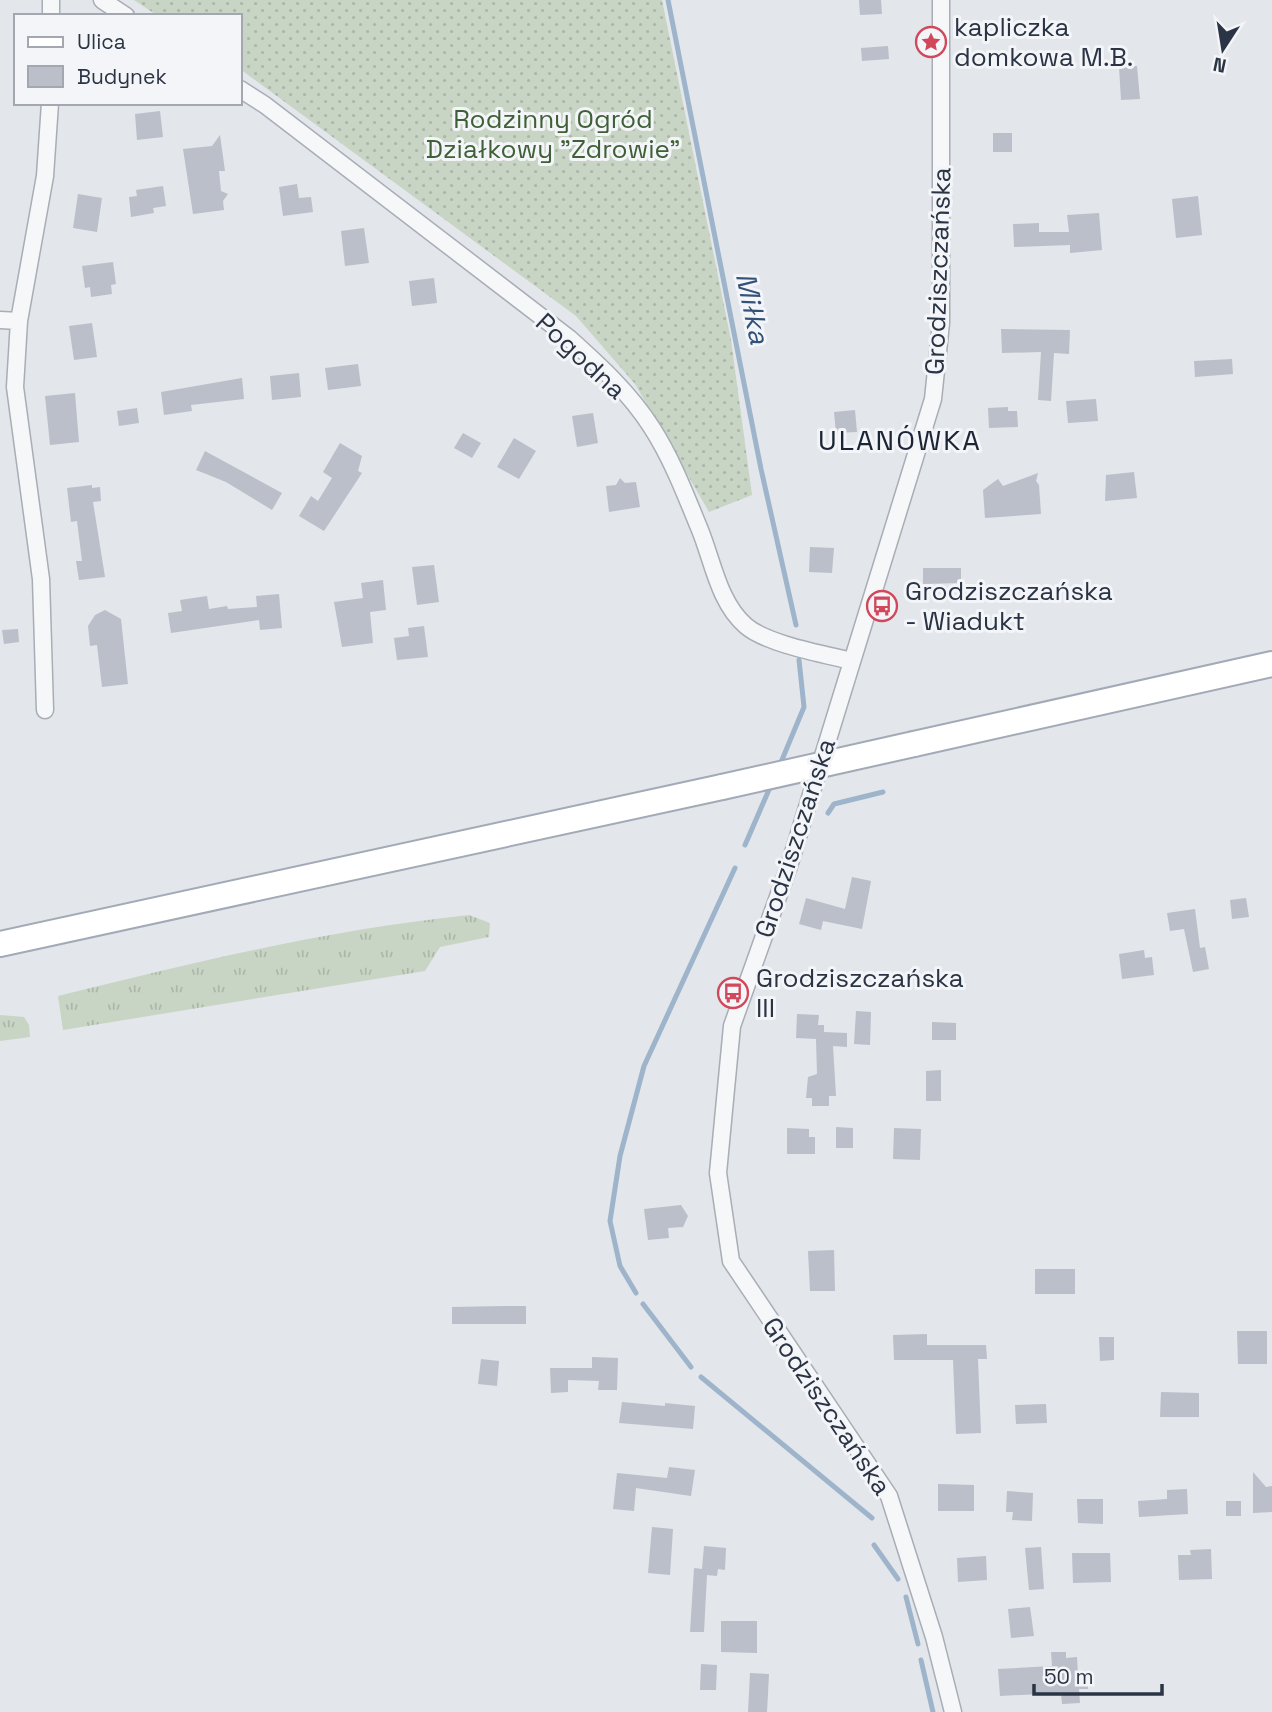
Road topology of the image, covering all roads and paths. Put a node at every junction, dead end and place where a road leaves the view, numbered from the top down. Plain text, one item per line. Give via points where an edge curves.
1 (102, 0) edge
2 (941, 0) edge
3 (122, 14) edge
4 (242, 90) edge
5 (50, 105) edge
6 (0, 320) edge
7 (19, 321) junction
8 (852, 661) junction
9 (1272, 664) edge
10 (45, 709) dead end
11 (0, 944) edge
12 (953, 1712) edge

1 - 3 street
2 - 8 street, Grodziszczańska via 941,323 933,399
4 - 8 street, Pogodna via 559,331 611,376 652,428 737,618 767,637
5 - 7 street via 45,176
6 - 7 street
7 - 10 street via 15,387 41,579
8 - 12 street, Grodziszczańska via 789,866 732,1026 718,1172 731,1261 889,1496
9 - 11 main road, bridge

